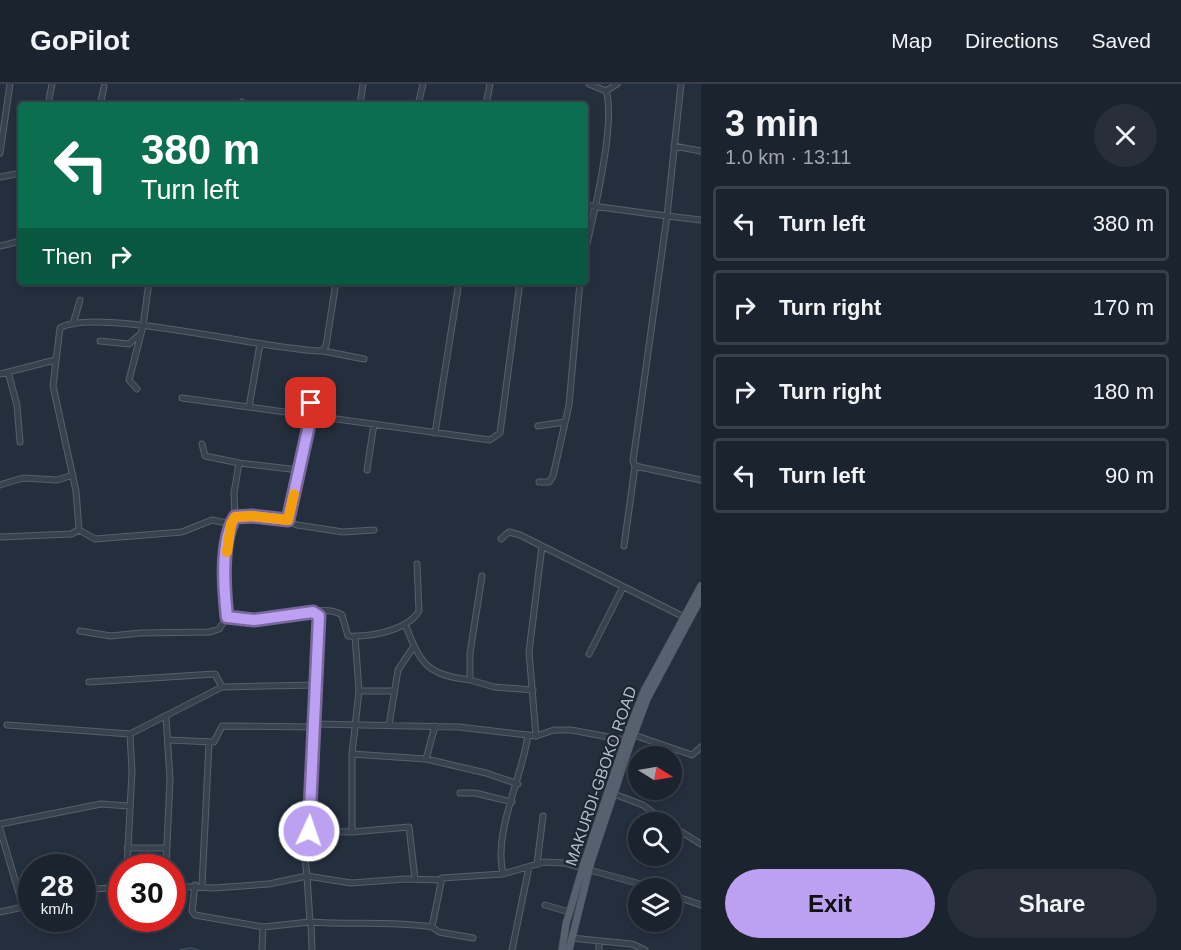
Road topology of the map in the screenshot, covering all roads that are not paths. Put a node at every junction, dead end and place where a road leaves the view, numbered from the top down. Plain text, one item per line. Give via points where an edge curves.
1 (10, 84) edge
2 (52, 84) edge
3 (363, 84) edge
4 (423, 84) edge
5 (490, 84) edge
6 (590, 84) edge
7 (617, 84) edge
8 (681, 84) edge
9 (104, 87) dead end
10 (606, 91) junction
11 (49, 102) edge
12 (101, 102) edge
13 (360, 102) edge
14 (419, 102) edge
15 (487, 102) edge
16 (674, 146) junction
17 (701, 151) edge
18 (0, 153) edge
19 (18, 174) edge
20 (0, 177) edge
21 (588, 205) edge
22 (596, 206) junction
23 (667, 216) junction
24 (701, 220) edge
25 (588, 239) edge
26 (18, 242) edge
27 (0, 246) edge
28 (149, 285) edge
29 (335, 285) edge
30 (459, 285) edge
31 (520, 285) edge
32 (580, 285) edge
33 (80, 300) dead end
34 (73, 324) junction
35 (143, 326) junction
36 (139, 335) junction
37 (100, 341) dead end
38 (260, 344) junction
39 (323, 351) junction
40 (364, 359) dead end
41 (55, 360) junction
42 (8, 372) junction
43 (0, 374) edge
44 (314, 383) dead end
45 (137, 389) dead end
46 (182, 398) dead end
47 (249, 407) junction
48 (311, 416) junction
49 (565, 422) junction
50 (374, 424) junction
51 (538, 426) dead end
52 (435, 433) junction
53 (20, 442) dead end
54 (202, 444) dead end
55 (239, 463) junction
56 (635, 466) junction
57 (299, 470) junction
58 (367, 470) dead end
59 (73, 475) junction
60 (700, 478) edge
61 (66, 479) junction
62 (539, 482) dead end
63 (75, 484) junction
64 (0, 485) edge
65 (235, 517) junction
66 (288, 520) junction
67 (231, 524) junction
68 (79, 530) junction
69 (374, 530) dead end
70 (0, 537) edge
71 (501, 539) dead end
72 (542, 546) junction
73 (624, 546) dead end
74 (417, 564) dead end
75 (482, 576) dead end
76 (701, 586) edge
77 (623, 587) junction
78 (701, 598) edge
79 (320, 614) junction
80 (227, 617) junction
81 (684, 617) junction
82 (405, 624) junction
83 (80, 631) dead end
84 (355, 636) junction
85 (414, 646) junction
86 (589, 654) dead end
87 (409, 656) junction
88 (417, 656) junction
89 (471, 680) junction
90 (89, 682) dead end
91 (317, 685) junction
92 (222, 687) junction
93 (533, 690) junction
94 (359, 691) junction
95 (394, 691) junction
96 (166, 717) junction
97 (356, 724) junction
98 (7, 725) dead end
99 (314, 725) junction
100 (389, 725) junction
101 (435, 726) junction
102 (130, 734) junction
103 (528, 735) junction
104 (634, 735) junction
105 (536, 736) junction
106 (168, 740) junction
107 (625, 740) junction
108 (210, 742) junction
109 (701, 747) edge
110 (352, 754) junction
111 (426, 759) junction
112 (518, 784) junction
113 (460, 793) dead end
114 (614, 794) junction
115 (512, 802) junction
116 (129, 806) junction
117 (652, 812) edge
118 (543, 816) dead end
119 (0, 824) edge
120 (0, 829) edge
121 (309, 831) junction
122 (352, 832) junction
123 (682, 832) edge
124 (701, 844) edge
125 (128, 848) junction
126 (165, 848) junction
127 (128, 854) edge
128 (165, 854) edge
129 (537, 864) junction
130 (529, 867) junction
131 (586, 868) junction
132 (502, 874) junction
133 (307, 876) junction
134 (415, 879) junction
135 (441, 880) junction
136 (628, 880) edge
137 (186, 886) edge
138 (199, 886) junction
139 (18, 890) edge
140 (682, 898) edge
141 (545, 905) dead end
142 (701, 905) edge
143 (18, 908) edge
144 (0, 912) edge
145 (570, 912) junction
146 (311, 922) junction
147 (263, 927) junction
148 (432, 927) junction
149 (473, 938) dead end
150 (570, 938) junction
151 (599, 940) junction
152 (262, 950) edge
153 (312, 950) edge
154 (512, 950) edge
155 (562, 950) edge
156 (569, 950) edge
157 (599, 950) edge
158 (645, 950) edge

1 - 18 street
2 - 11 street
3 - 13 street
4 - 14 street
5 - 15 street
6 - 10 street
7 - 10 street
8 - 16 street
9 - 12 street
10 - 22 street via 609,105
16 - 17 street
16 - 23 street
19 - 20 street
21 - 22 street
22 - 23 street
22 - 25 street
23 - 24 street
23 - 56 street
26 - 27 street
28 - 35 street
29 - 39 street
30 - 52 street
31 - 52 street via 500,434 490,441
32 - 49 street
33 - 34 street
34 - 35 street
34 - 41 street via 60,328
35 - 36 street
35 - 38 street
36 - 37 street via 129,344
36 - 45 street via 129,380
38 - 39 street
38 - 47 street
39 - 40 street
41 - 42 street
41 - 59 street via 53,386
42 - 43 street
42 - 53 street via 17,405
44 - 48 street
46 - 47 street
47 - 48 street
48 - 50 street
48 - 57 street
49 - 51 street
49 - 62 street via 553,476 549,482
50 - 52 street
50 - 58 street
54 - 55 street via 205,456
55 - 57 street
55 - 65 street
56 - 60 street
56 - 73 street
57 - 66 street
59 - 61 street
59 - 63 street
61 - 63 street
61 - 64 street via 23,478
63 - 68 street
65 - 66 street
65 - 67 street
66 - 69 street via 343,532
67 - 68 street via 212,520 182,531 95,539
67 - 80 street via 224,570
68 - 70 street via 71,534
71 - 72 street via 509,532
72 - 77 street
72 - 93 street via 530,636
74 - 82 street via 420,608
75 - 89 street via 470,653
76 - 81 main road, MAKURDI-GBOKO ROAD
77 - 81 street
77 - 86 street
78 - 104 main road via 647,699
79 - 80 street via 254,620
79 - 84 street via 341,613 347,635
79 - 91 street
80 - 83 street via 219,629 210,632 111,636
81 - 107 main road, MAKURDI-GBOKO ROAD via 644,691
82 - 84 street
82 - 85 street
84 - 94 street
85 - 87 street
85 - 88 street
87 - 88 street
87 - 95 street via 399,666
88 - 89 street via 435,672
89 - 93 street via 494,687
90 - 92 street via 215,674
91 - 92 street
91 - 99 street
92 - 96 street
93 - 105 street
94 - 95 street
94 - 97 street
95 - 100 street
96 - 102 street
96 - 106 street
97 - 99 street
97 - 100 street
97 - 110 street
98 - 102 street
99 - 108 street via 222,726 216,740
99 - 121 street
100 - 101 street
101 - 103 street
101 - 111 street
102 - 116 street
103 - 105 street
103 - 112 street
104 - 109 street via 692,755
104 - 114 main road
105 - 107 street via 561,729
106 - 108 street
106 - 126 street via 170,779
107 - 131 main road, MAKURDI-GBOKO ROAD
108 - 138 street
110 - 111 street
110 - 122 street
111 - 112 street
112 - 115 street
113 - 115 street
114 - 117 street
114 - 131 main road
115 - 132 street via 501,845
116 - 119 street via 101,804
116 - 125 street
118 - 129 street
120 - 139 street
121 - 122 street
121 - 133 street
122 - 134 street via 409,828
123 - 124 street
125 - 126 street
125 - 127 street
126 - 128 street
129 - 130 street
129 - 131 street via 554,862
130 - 132 street
130 - 154 street
131 - 136 street
131 - 145 main road, MAKURDI-GBOKO ROAD
131 - 150 main road
132 - 135 street
133 - 134 street via 351,883
133 - 138 street via 269,884
133 - 146 street
134 - 135 street
135 - 148 street
137 - 138 street
138 - 147 street via 192,911 195,915
140 - 142 street
141 - 145 street
143 - 144 street
145 - 155 main road, MAKURDI-GBOKO ROAD
146 - 147 street
146 - 148 street
146 - 153 street
147 - 152 street
148 - 149 street via 439,932
150 - 151 street
150 - 156 main road
151 - 157 street
151 - 158 street via 632,944

